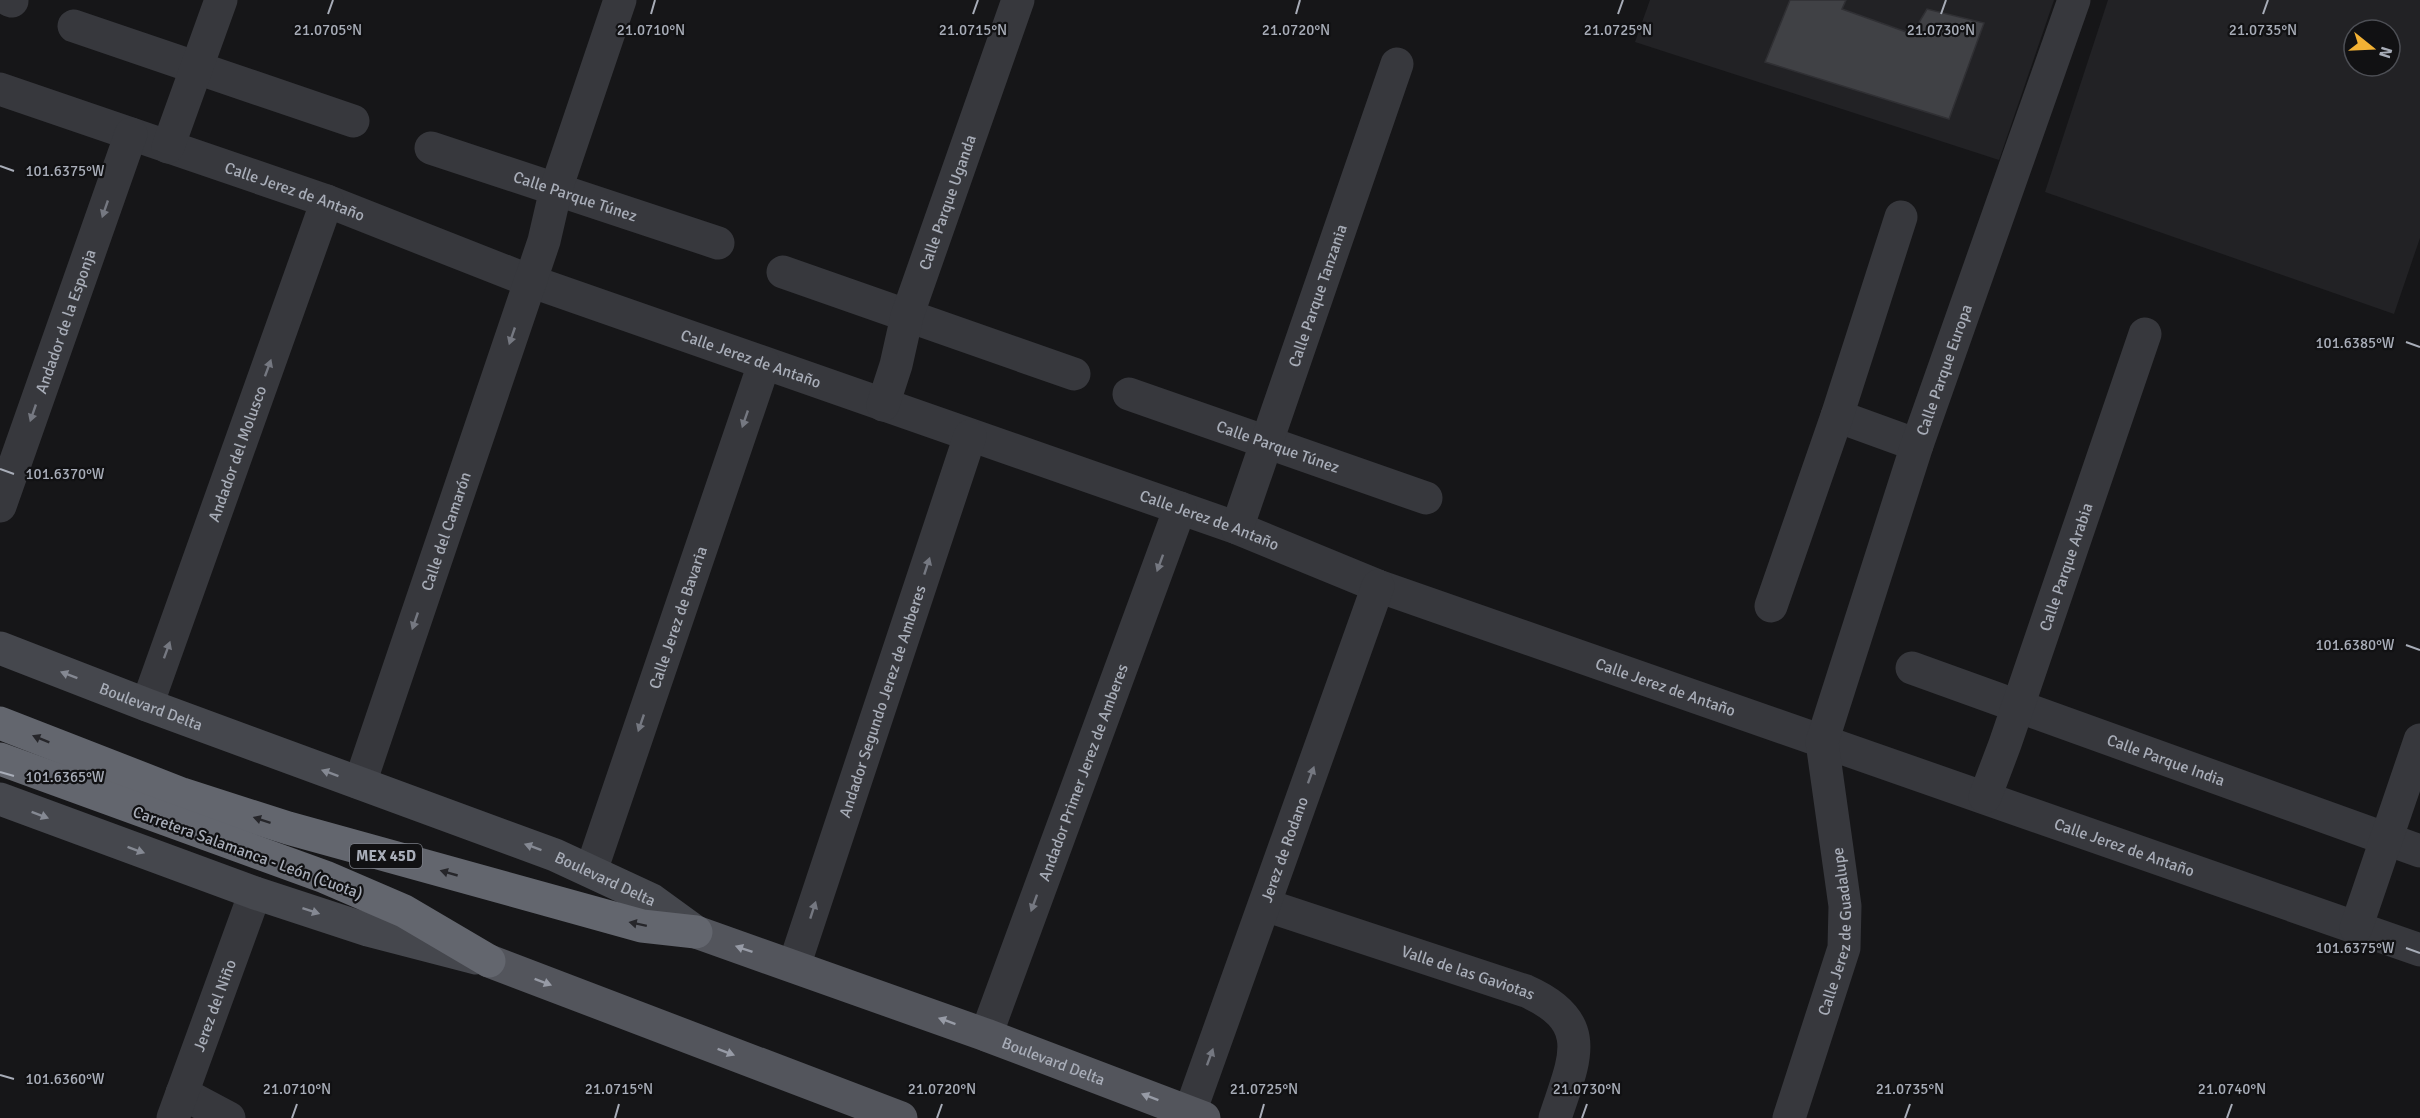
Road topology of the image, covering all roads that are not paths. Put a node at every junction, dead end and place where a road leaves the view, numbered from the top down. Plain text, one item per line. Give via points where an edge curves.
1 (221, 0) edge
2 (620, 0) edge
3 (1018, 0) edge
4 (2074, 0) edge
5 (74, 26) dead end
6 (1397, 64) dead end
7 (196, 69) junction
8 (0, 89) edge
9 (353, 121) dead end
10 (131, 134) junction
11 (168, 147) junction
12 (431, 148) dead end
13 (556, 189) junction
14 (327, 201) junction
15 (1901, 217) dead end
16 (717, 243) dead end
17 (783, 272) dead end
18 (530, 281) junction
19 (907, 316) junction
20 (2145, 334) dead end
21 (764, 363) junction
22 (1074, 374) dead end
23 (1129, 394) dead end
24 (883, 405) junction
25 (1837, 416) junction
26 (970, 436) junction
27 (1268, 443) junction
28 (1917, 445) junction
29 (1426, 498) dead end
30 (0, 506) edge
31 (1180, 508) junction
32 (1237, 528) junction
33 (1378, 586) junction
34 (1771, 606) dead end
35 (0, 648) edge
36 (1912, 668) dead end
37 (147, 705) junction
38 (2017, 705) junction
39 (0, 723) edge
40 (2420, 740) edge
41 (1822, 742) junction
42 (0, 759) edge
43 (360, 783) junction
44 (1985, 797) junction
45 (0, 799) edge
46 (2386, 839) junction
47 (2420, 851) edge
48 (591, 871) junction
49 (255, 893) junction
50 (1265, 905) junction
51 (2356, 928) junction
52 (696, 932) junction
53 (2420, 950) edge
54 (489, 962) junction
55 (794, 966) junction
56 (986, 1035) junction
57 (178, 1105) edge
58 (1197, 1115) edge
59 (229, 1118) edge
60 (899, 1118) edge
61 (1555, 1118) edge
62 (1789, 1118) edge

1 - 7 street
2 - 13 street, Calle del Camarón
3 - 19 street, Calle Parque Uganda
4 - 28 street, Calle Parque Europa
5 - 7 street
6 - 27 street, Calle Parque Tanzania
7 - 9 street
7 - 11 street
8 - 10 street, Calle Jerez de Antaño
10 - 11 street, Calle Jerez de Antaño
10 -> 30 street, Andador de la Esponja
11 - 14 street, Calle Jerez de Antaño
12 - 13 street, Calle Parque Túnez
13 - 16 street, Calle Parque Túnez
13 - 18 street, Calle del Camarón
14 - 18 street, Calle Jerez de Antaño
37 -> 14 street, Andador del Molusco
15 - 25 street
17 - 19 street
18 - 21 street, Calle Jerez de Antaño
18 -> 43 street, Calle del Camarón
19 - 22 street
19 - 24 street, Calle Parque Uganda
20 - 38 street, Calle Parque Arabia
21 - 24 street, Calle Jerez de Antaño
21 -> 48 street, Calle Jerez de Bavaria
23 - 27 street, Calle Parque Túnez
24 - 26 street, Calle Jerez de Antaño
25 - 28 street
25 - 34 street
26 - 31 street, Calle Jerez de Antaño
55 -> 26 street, Andador Segundo Jerez de Amberes
27 - 29 street, Calle Parque Túnez
27 - 32 street, Calle Parque Tanzania
28 - 41 street, Calle Parque Europa
31 - 32 street, Calle Jerez de Antaño
31 -> 56 street, Andador Primer Jerez de Amberes
32 - 33 street, Calle Jerez de Antaño
33 - 41 street, Calle Jerez de Antaño
50 -> 33 street, Jerez de Rodano
37 -> 35 main road, Boulevard Delta
36 - 38 street, Calle Parque India
43 -> 37 main road, Boulevard Delta
38 - 44 street, Calle Parque Arabia
38 - 46 street, Calle Parque India
52 -> 39 highway, Carretera Salamanca - León (Cuota) / MEX 45D via 642,926 288,828 182,794
40 - 46 street
41 - 44 street, Calle Jerez de Antaño
41 - 62 street, Calle Jerez de Guadalupe via 1845,906 1845,948
42 - 54 highway, Carretera Salamanca - León (Cuota) / MEX 45D via 325,877 404,911
48 -> 43 main road, Boulevard Delta
44 - 51 street, Calle Jerez de Antaño
45 -> 49 main road
46 - 47 street, Calle Parque India
46 - 51 street
48 - 52 main road, Boulevard Delta via 652,900
49 -> 54 main road via 368,930
49 - 57 street, Jerez del Niño
58 -> 50 street, Jerez de Rodano
50 - 61 street, Valle de las Gaviotas via 1547,1000 1564,1015 1573,1030 1572,1065
51 - 53 street, Calle Jerez de Antaño
55 -> 52 main road, Boulevard Delta
54 -> 60 main road
56 -> 55 main road, Boulevard Delta
58 -> 56 main road, Boulevard Delta
57 - 59 street

